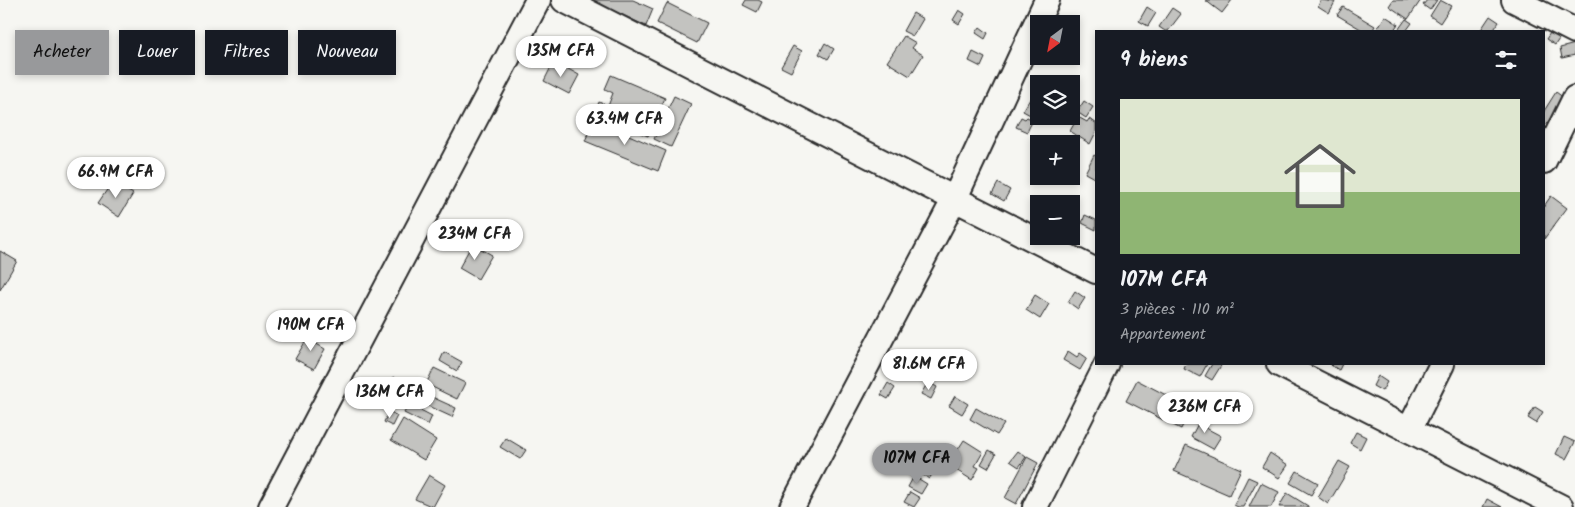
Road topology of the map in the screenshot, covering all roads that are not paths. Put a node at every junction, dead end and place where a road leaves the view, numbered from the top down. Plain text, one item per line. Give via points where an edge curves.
1 (538, 0) edge
2 (564, 0) edge
3 (1047, 0) edge
4 (1514, 0) edge
5 (1575, 31) edge
6 (1575, 98) edge
7 (1545, 159) edge
8 (954, 200) junction
9 (1095, 270) edge
10 (1107, 365) edge
11 (1280, 365) edge
12 (1442, 365) edge
13 (1409, 430) junction
14 (271, 507) edge
15 (792, 507) edge
16 (1035, 507) edge
17 (1561, 507) edge

1 - 14 street
2 - 8 street
3 - 8 street
4 - 5 street
6 - 7 street
8 - 9 street
8 - 15 street
10 - 16 street
11 - 13 street
12 - 13 street
13 - 17 street

